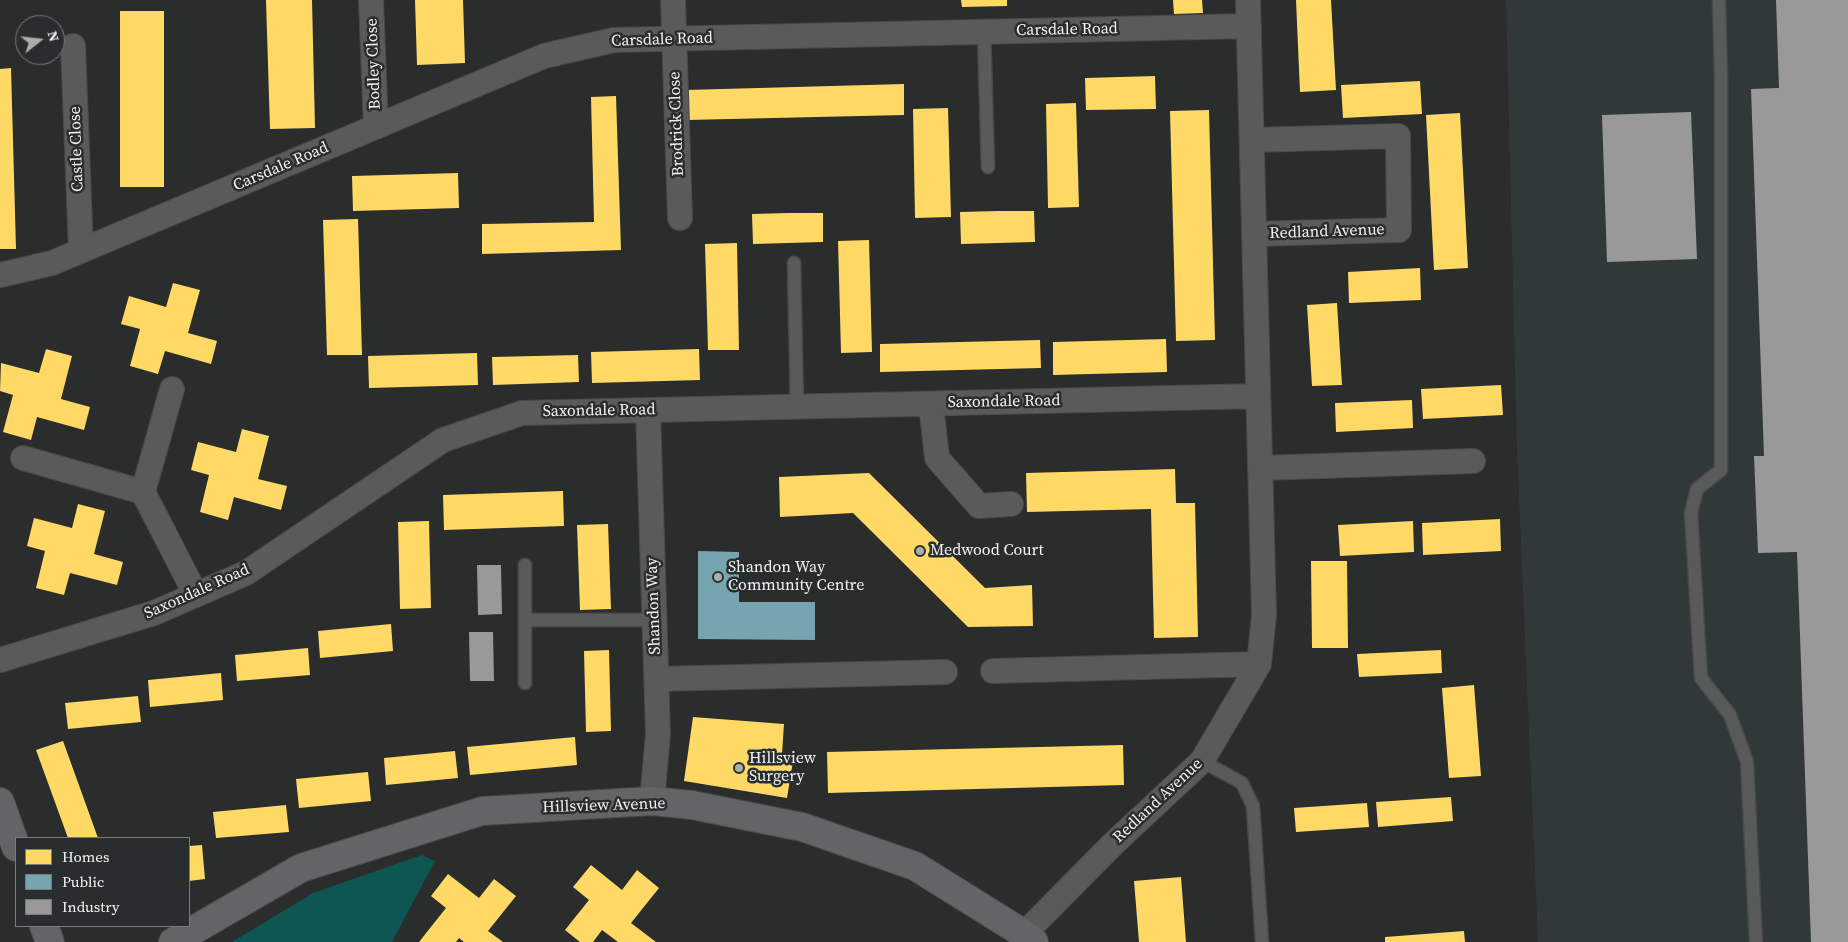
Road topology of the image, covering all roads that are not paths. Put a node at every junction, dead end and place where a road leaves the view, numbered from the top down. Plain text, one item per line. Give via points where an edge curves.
1 (372, 0) edge
2 (673, 0) edge
3 (1248, 0) edge
4 (1719, 0) edge
5 (1249, 26) junction
6 (984, 32) junction
7 (674, 38) junction
8 (73, 46) dead end
9 (376, 127) junction
10 (1252, 140) junction
11 (988, 167) dead end
12 (680, 218) dead end
13 (1254, 234) junction
14 (81, 251) junction
15 (794, 263) dead end
16 (0, 274) edge
17 (172, 389) dead end
18 (1258, 396) junction
19 (931, 404) junction
20 (797, 407) junction
21 (648, 410) junction
22 (23, 458) dead end
23 (1473, 461) dead end
24 (1260, 468) junction
25 (143, 492) junction
26 (1012, 504) dead end
27 (525, 565) dead end
28 (196, 595) junction
29 (525, 620) junction
30 (655, 620) junction
31 (0, 660) edge
32 (1259, 664) junction
33 (993, 671) dead end
34 (945, 672) dead end
35 (657, 679) junction
36 (525, 683) dead end
37 (1202, 762) junction
38 (652, 801) junction
39 (0, 802) edge
40 (15, 844) edge
41 (44, 927) edge
42 (1029, 938) edge
43 (50, 942) edge
44 (173, 942) edge
45 (1262, 942) edge
46 (1756, 942) edge

1 - 9 street, Bodley Close
2 - 7 street, Brodrick Close
3 - 5 street, Redland Avenue
4 - 46 lane via 1721,470 1697,489 1690,513 1701,678 1730,716 1748,762
5 - 6 street, Carsdale Road
5 - 10 street, Redland Avenue
6 - 7 street, Carsdale Road
6 - 11 lane
7 - 9 street, Carsdale Road via 614,40 544,56
7 - 12 street, Brodrick Close
8 - 14 street, Castle Close
9 - 14 street, Carsdale Road
10 - 13 street, Redland Avenue
10 - 13 street, Redland Avenue via 1398,136 1399,230
13 - 18 street, Redland Avenue
14 - 16 street, Carsdale Road via 52,264
15 - 20 lane
17 - 25 street
18 - 19 street, Saxondale Road
18 - 24 street, Redland Avenue
19 - 20 street, Saxondale Road
19 - 26 street via 938,458 979,506
20 - 21 street, Saxondale Road
21 - 28 street, Saxondale Road via 522,413 442,440 246,573
21 - 30 street, Shandon Way
22 - 25 street
23 - 24 street
24 - 32 street, Redland Avenue via 1264,615
25 - 28 street
27 - 29 lane
28 - 31 street, Saxondale Road via 154,614
29 - 30 lane
29 - 36 lane
30 - 35 street, Shandon Way
32 - 33 street
32 - 37 street, Redland Avenue
34 - 35 street
35 - 38 street, Shandon Way via 658,734
37 - 42 street, Redland Avenue via 1113,844
37 - 45 lane via 1242,783 1253,806
38 - 42 street, Hillsview Avenue via 692,805 802,827 915,866
38 - 44 street, Hillsview Avenue via 482,811 301,868
39 - 40 street
41 - 43 street

